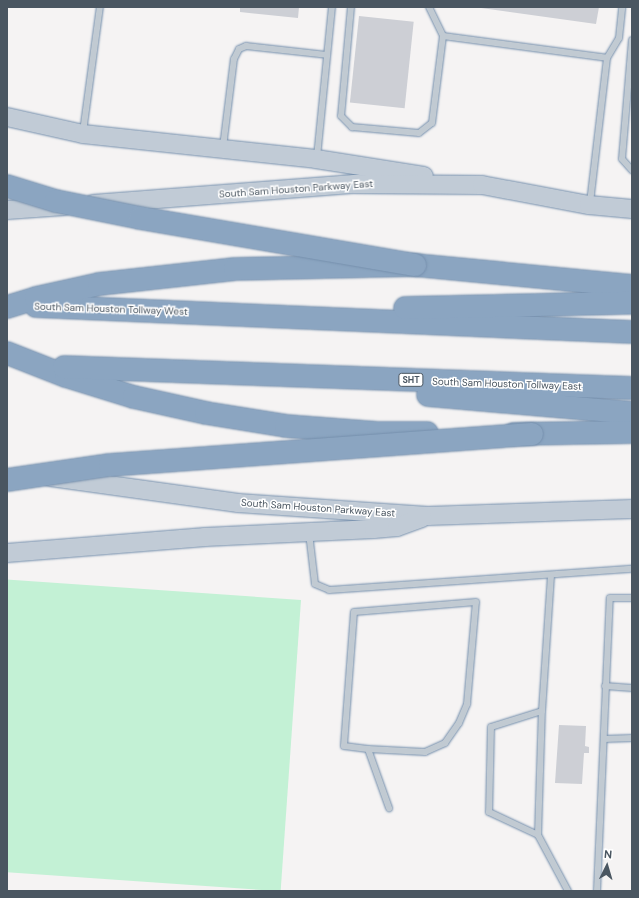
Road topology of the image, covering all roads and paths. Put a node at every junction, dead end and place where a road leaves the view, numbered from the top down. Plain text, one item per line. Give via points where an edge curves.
1 (100, 7) edge
2 (332, 7) edge
3 (352, 7) edge
4 (429, 7) edge
5 (622, 7) edge
6 (443, 36) junction
7 (619, 38) junction
8 (632, 40) edge
9 (327, 55) junction
10 (607, 58) junction
11 (7, 117) edge
12 (83, 134) junction
13 (222, 150) junction
14 (316, 159) junction
15 (632, 170) edge
16 (482, 185) junction
17 (7, 186) edge
18 (589, 205) junction
19 (632, 209) edge
20 (7, 210) edge
21 (415, 265) junction
22 (632, 286) edge
23 (632, 303) edge
24 (7, 306) edge
25 (218, 313) junction
26 (632, 332) edge
27 (7, 353) edge
28 (7, 365) edge
29 (189, 373) junction
30 (632, 388) edge
31 (632, 413) edge
32 (632, 432) edge
33 (532, 434) junction
34 (7, 470) edge
35 (7, 480) edge
36 (632, 509) edge
37 (428, 516) junction
38 (309, 531) junction
39 (7, 553) edge
40 (632, 569) edge
41 (551, 577) junction
42 (632, 598) edge
43 (605, 686) junction
44 (632, 688) edge
45 (542, 711) junction
46 (632, 738) edge
47 (604, 739) junction
48 (368, 748) junction
49 (389, 808) dead end
50 (538, 835) junction
51 (568, 891) edge
52 (597, 891) edge

1 - 12 lane
2 - 9 lane
3 - 6 lane via 341,116 352,127 419,133 432,123
4 - 6 lane
5 - 7 lane
6 - 10 lane
7 - 8 lane
7 - 10 lane
8 - 15 lane via 622,159
9 - 13 lane via 246,46 239,49 234,59
9 - 14 lane
10 - 18 lane
11 - 12 main road
12 - 13 main road
13 - 14 main road
14 - 16 main road
16 - 18 main road, South Sam Houston Parkway East
16 - 20 main road, South Sam Houston Parkway East via 354,184
17 - 21 highway, bridge via 56,201 140,218
18 - 19 main road, South Sam Houston Parkway East
21 - 22 highway
21 - 24 highway, bridge via 235,269 99,284
23 - 25 highway
24 - 25 highway, South Sam Houston Tollway West
25 - 26 highway
27 - 33 highway, bridge via 66,376 134,397 206,413 271,423 377,433
28 - 29 highway, SHT
29 - 30 highway, South Sam Houston Tollway East / SHT
29 - 31 highway
32 - 33 highway
33 - 35 highway, bridge via 110,464
34 - 37 main road, South Sam Houston Parkway East via 238,503
36 - 37 main road, South Sam Houston Parkway East
37 - 38 main road via 397,527
38 - 39 main road
38 - 41 lane via 315,584 329,590
40 - 41 lane
41 - 45 lane
42 - 43 lane via 610,598
43 - 44 lane
43 - 47 lane
45 - 50 lane
45 - 50 lane via 491,727 489,812
46 - 47 lane
47 - 52 lane
48 - 48 lane via 344,746 354,612 476,602 467,704 459,723 444,743 425,752
48 - 49 lane
50 - 51 lane

